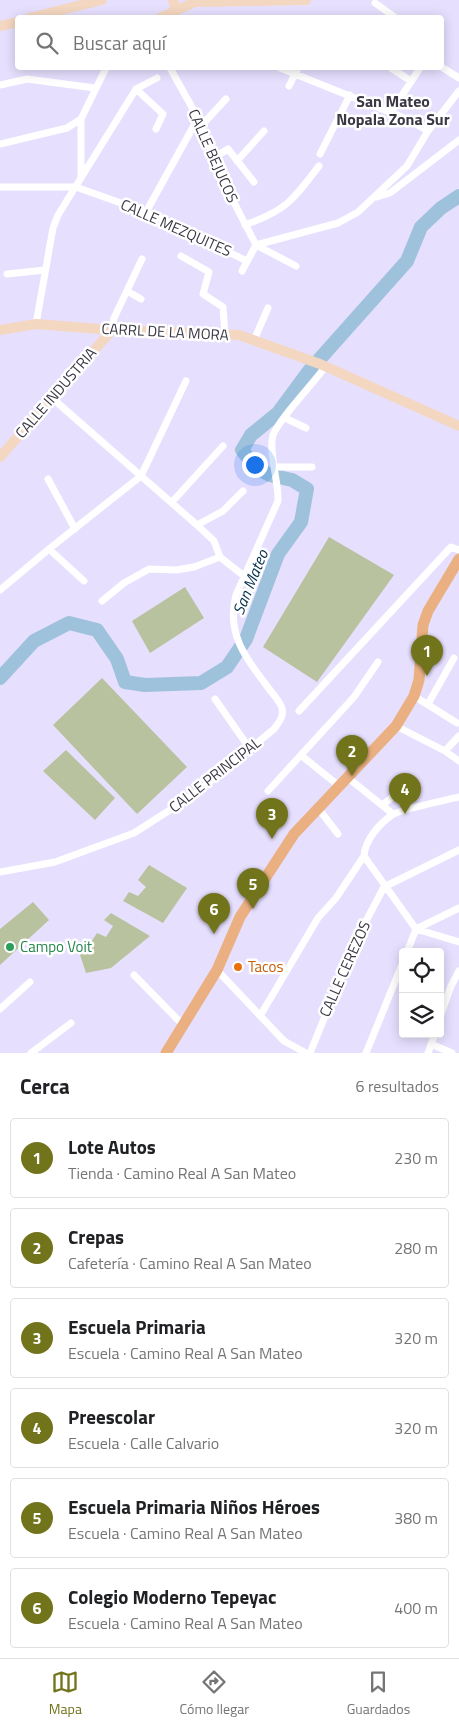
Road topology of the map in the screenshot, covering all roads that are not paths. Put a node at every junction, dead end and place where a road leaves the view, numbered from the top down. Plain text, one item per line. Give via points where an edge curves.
1 (102, 0) edge
2 (173, 0) edge
3 (306, 0) edge
4 (375, 3) dead end
5 (178, 14) edge
6 (41, 15) edge
7 (392, 15) edge
8 (15, 23) edge
9 (0, 26) edge
10 (444, 69) edge
11 (105, 70) edge
12 (171, 70) edge
13 (394, 70) edge
14 (419, 70) edge
15 (296, 71) edge
16 (157, 78) dead end
17 (459, 78) edge
18 (411, 81) junction
19 (0, 86) edge
20 (289, 86) dead end
21 (95, 88) junction
22 (136, 89) junction
23 (459, 91) edge
24 (350, 95) junction
25 (226, 99) dead end
26 (391, 112) junction
27 (402, 117) dead end
28 (81, 119) junction
29 (411, 121) dead end
30 (200, 122) junction
31 (156, 129) dead end
32 (264, 131) dead end
33 (428, 131) junction
34 (459, 134) edge
35 (459, 140) edge
36 (0, 144) edge
37 (448, 147) junction
38 (320, 154) dead end
39 (215, 157) junction
40 (237, 161) junction
41 (319, 166) dead end
42 (81, 178) junction
43 (254, 182) dead end
44 (0, 187) edge
45 (76, 187) junction
46 (375, 198) junction
47 (146, 212) junction
48 (245, 225) junction
49 (256, 244) junction
50 (181, 256) dead end
51 (142, 259) dead end
52 (247, 261) junction
53 (296, 266) dead end
54 (45, 270) junction
55 (242, 271) dead end
56 (8, 274) dead end
57 (127, 292) junction
58 (141, 299) dead end
59 (268, 308) dead end
60 (36, 324) junction
61 (0, 330) edge
62 (112, 330) junction
63 (225, 335) junction
64 (254, 340) junction
65 (322, 366) junction
66 (186, 381) dead end
67 (52, 398) junction
68 (285, 418) junction
69 (459, 426) edge
70 (306, 428) dead end
71 (223, 446) dead end
72 (0, 457) edge
73 (312, 467) dead end
74 (274, 469) junction
75 (142, 476) junction
76 (48, 479) dead end
77 (243, 491) dead end
78 (172, 502) junction
79 (197, 525) junction
80 (75, 529) junction
81 (49, 549) junction
82 (459, 550) edge
83 (220, 557) junction
84 (459, 559) edge
85 (244, 576) junction
86 (84, 581) dead end
87 (0, 590) edge
88 (102, 601) dead end
89 (454, 658) dead end
90 (378, 662) dead end
91 (417, 698) junction
92 (215, 699) dead end
93 (428, 704) junction
94 (299, 711) dead end
95 (457, 723) dead end
96 (396, 726) junction
97 (459, 736) edge
98 (250, 750) junction
99 (445, 751) junction
100 (302, 756) junction
101 (459, 761) edge
102 (343, 782) junction
103 (268, 791) dead end
104 (399, 792) dead end
105 (459, 796) edge
106 (382, 805) junction
107 (318, 808) junction
108 (393, 814) junction
109 (338, 834) dead end
110 (459, 850) edge
111 (364, 856) junction
112 (0, 872) edge
113 (384, 887) junction
114 (459, 908) edge
115 (416, 929) junction
116 (459, 942) edge
117 (409, 948) edge
118 (217, 970) junction
119 (459, 971) edge
120 (399, 972) edge
121 (134, 975) dead end
122 (30, 982) dead end
123 (444, 1006) edge
124 (0, 1009) edge
125 (260, 1016) junction
126 (71, 1022) dead end
127 (182, 1024) junction
128 (433, 1038) edge
129 (431, 1044) junction
130 (31, 1053) edge
131 (166, 1053) edge
132 (306, 1053) edge
133 (310, 1053) edge
134 (366, 1053) edge
135 (428, 1053) edge
136 (452, 1053) edge

1 - 6 street
2 - 5 street
3 - 5 street via 195,2
4 - 7 street
8 - 9 street
10 - 17 street
11 - 21 street
12 - 30 street, CALLE BEJUCOS
13 - 18 street
14 - 18 street
15 - 20 street
15 - 24 street
16 - 22 street
18 - 26 street
19 - 21 street via 27,79
21 - 28 street
22 - 31 street via 163,114
22 - 42 street
23 - 33 street
24 - 26 street
24 - 38 street
25 - 30 street
26 - 27 street
28 - 36 street via 68,128
28 - 42 street
29 - 33 street
30 - 39 street, CALLE BEJUCOS
30 - 47 street
32 - 40 street
33 - 46 street via 407,166
34 - 37 street
35 - 37 street
37 - 46 street via 390,193
39 - 40 street via 228,149
39 - 48 street, CALLE BEJUCOS
40 - 43 street
41 - 48 street via 297,195 280,210
42 - 45 street
44 - 45 street, CALLE MEZQUITES
45 - 47 street, CALLE MEZQUITES
45 - 54 street via 53,228
46 - 49 street via 338,223
47 - 52 street, CALLE MEZQUITES
48 - 49 street, CALLE BEJUCOS
49 - 52 street
49 - 53 street
50 - 63 street via 209,272 203,294 224,307
51 - 57 street
52 - 55 street
54 - 56 street
54 - 60 street
57 - 58 street
57 - 62 street via 114,318
59 - 64 street
60 - 61 street, CARRL DE LA MORA
60 - 62 street, CARRL DE LA MORA
62 - 63 street, CARRL DE LA MORA
62 - 67 street, CALLE INDUSTRIA
63 - 64 street, CARRL DE LA MORA
64 - 65 street, CARRL DE LA MORA
65 - 68 street
65 - 69 street, CARRL DE LA MORA
66 - 75 street
67 - 72 street, CALLE INDUSTRIA
67 - 75 street
68 - 70 street
68 - 74 street via 273,436
71 - 78 street
73 - 74 street
74 - 85 street via 279,486 278,501
75 - 78 street
75 - 80 street
76 - 80 street
77 - 79 street via 223,511
78 - 79 street
79 - 83 street via 214,541
80 - 81 street
81 - 86 street
81 - 87 street
82 - 94 street via 451,547
83 - 85 street
83 - 88 street via 194,567 149,569
84 - 91 main road via 422,625
85 - 98 street, CALLE PRINCIPAL via 232,610 234,633 252,666 282,707 283,718
89 - 93 street
90 - 100 street via 354,697
91 - 93 street
91 - 96 main road
92 - 98 street
93 - 95 street
96 - 99 street
96 - 102 main road
97 - 99 street
98 - 112 street, CALLE PRINCIPAL via 195,794 134,833 55,862
99 - 101 street
100 - 102 street
100 - 103 street
102 - 106 street
102 - 107 main road
104 - 106 street
105 - 108 street
106 - 108 street
107 - 109 street
107 - 118 main road via 294,834 240,917
108 - 111 street via 368,841
110 - 113 street
111 - 113 street
111 - 125 street via 336,898 318,918
113 - 115 street
113 - 133 street, CALLE CEREZOS via 357,938
114 - 115 street
115 - 116 street
115 - 117 street
118 - 125 street
118 - 127 main road
119 - 123 street
120 - 134 street
121 - 127 street
122 - 124 street
125 - 132 street via 288,1045
126 - 130 street
127 - 131 main road
128 - 129 street
129 - 135 street
129 - 136 street

